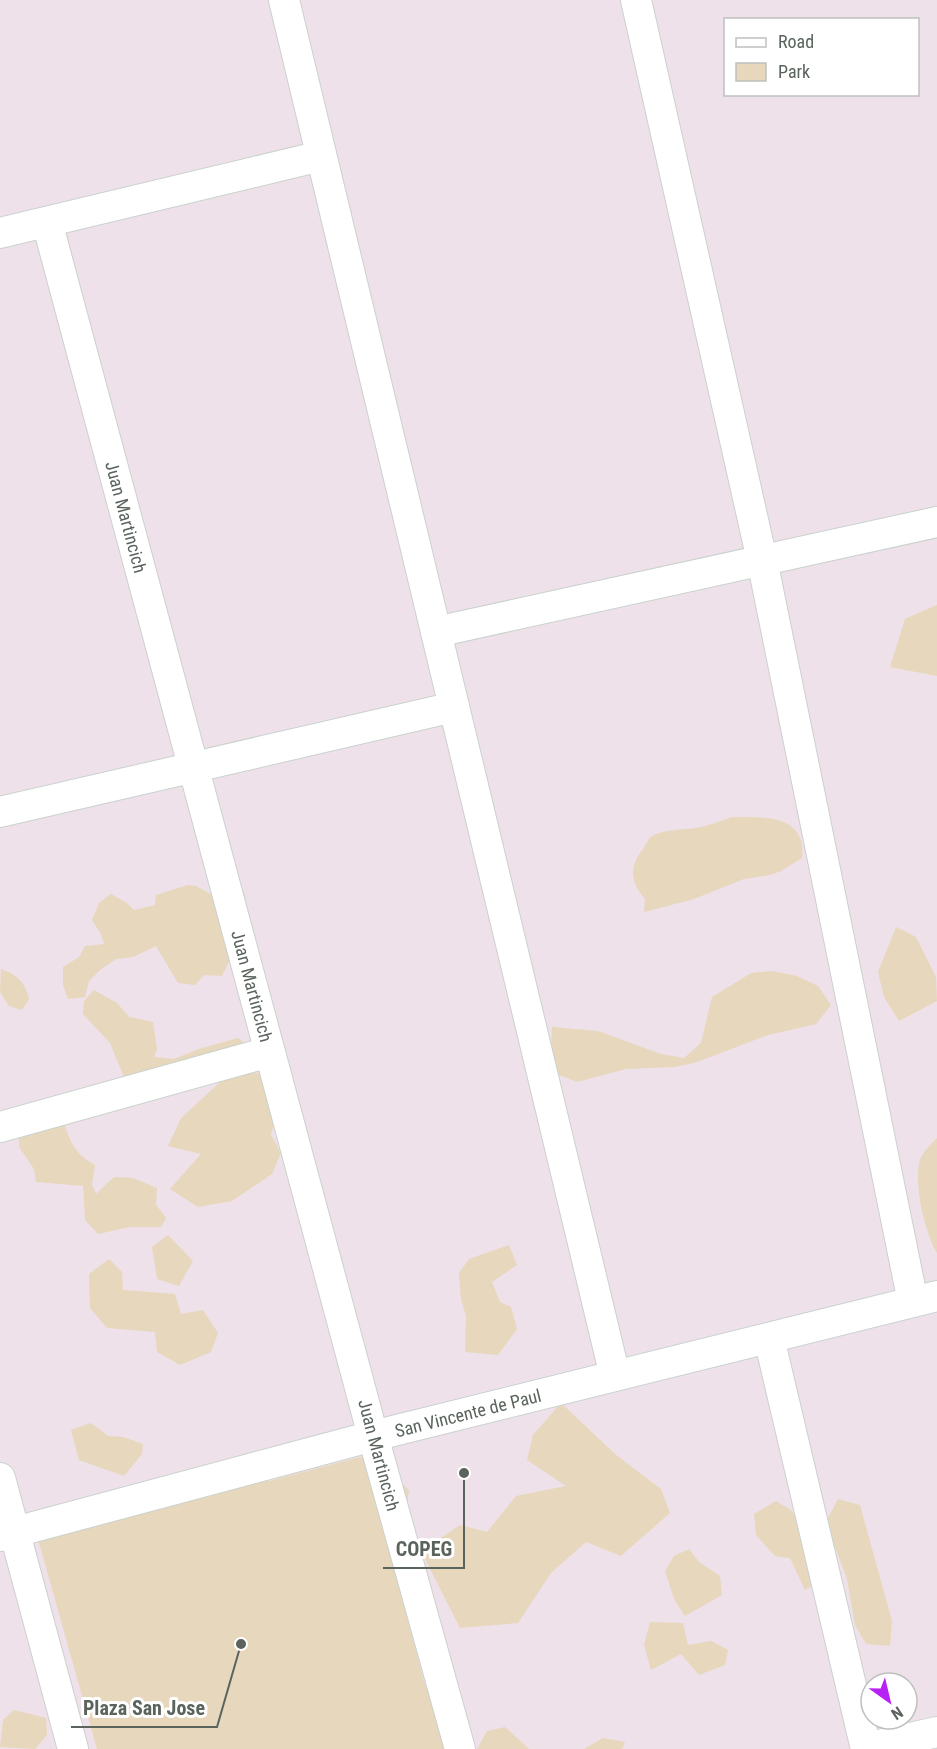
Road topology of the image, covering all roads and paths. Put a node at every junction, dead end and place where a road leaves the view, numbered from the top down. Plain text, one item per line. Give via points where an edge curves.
1 (284, 0) edge
2 (636, 0) edge
3 (321, 156) junction
4 (47, 222) junction
5 (0, 233) edge
6 (937, 522) edge
7 (762, 560) junction
8 (436, 632) junction
9 (454, 707) junction
10 (193, 767) junction
11 (0, 812) edge
12 (269, 1052) junction
13 (0, 1127) edge
14 (925, 1299) edge
15 (770, 1338) junction
16 (615, 1376) junction
17 (373, 1436) junction
18 (0, 1478) edge
19 (7, 1534) edge
20 (937, 1732) edge
21 (73, 1749) edge
22 (460, 1749) edge
23 (866, 1749) edge

1 - 3 street
2 - 7 street
3 - 4 street
3 - 8 street
4 - 5 street
4 - 10 street, Juan Martincich
6 - 7 street
7 - 8 street
7 - 14 street
8 - 9 street
9 - 10 street
9 - 16 street
10 - 11 street
10 - 12 street, Juan Martincich
12 - 13 street
12 - 17 street, Juan Martincich
14 - 15 street, San Vincente de Paul
15 - 16 street, San Vincente de Paul
15 - 23 street
16 - 17 street, San Vincente de Paul
17 - 19 street, San Vincente de Paul
17 - 22 street, Juan Martincich
18 - 19 street
19 - 21 street
20 - 23 street

